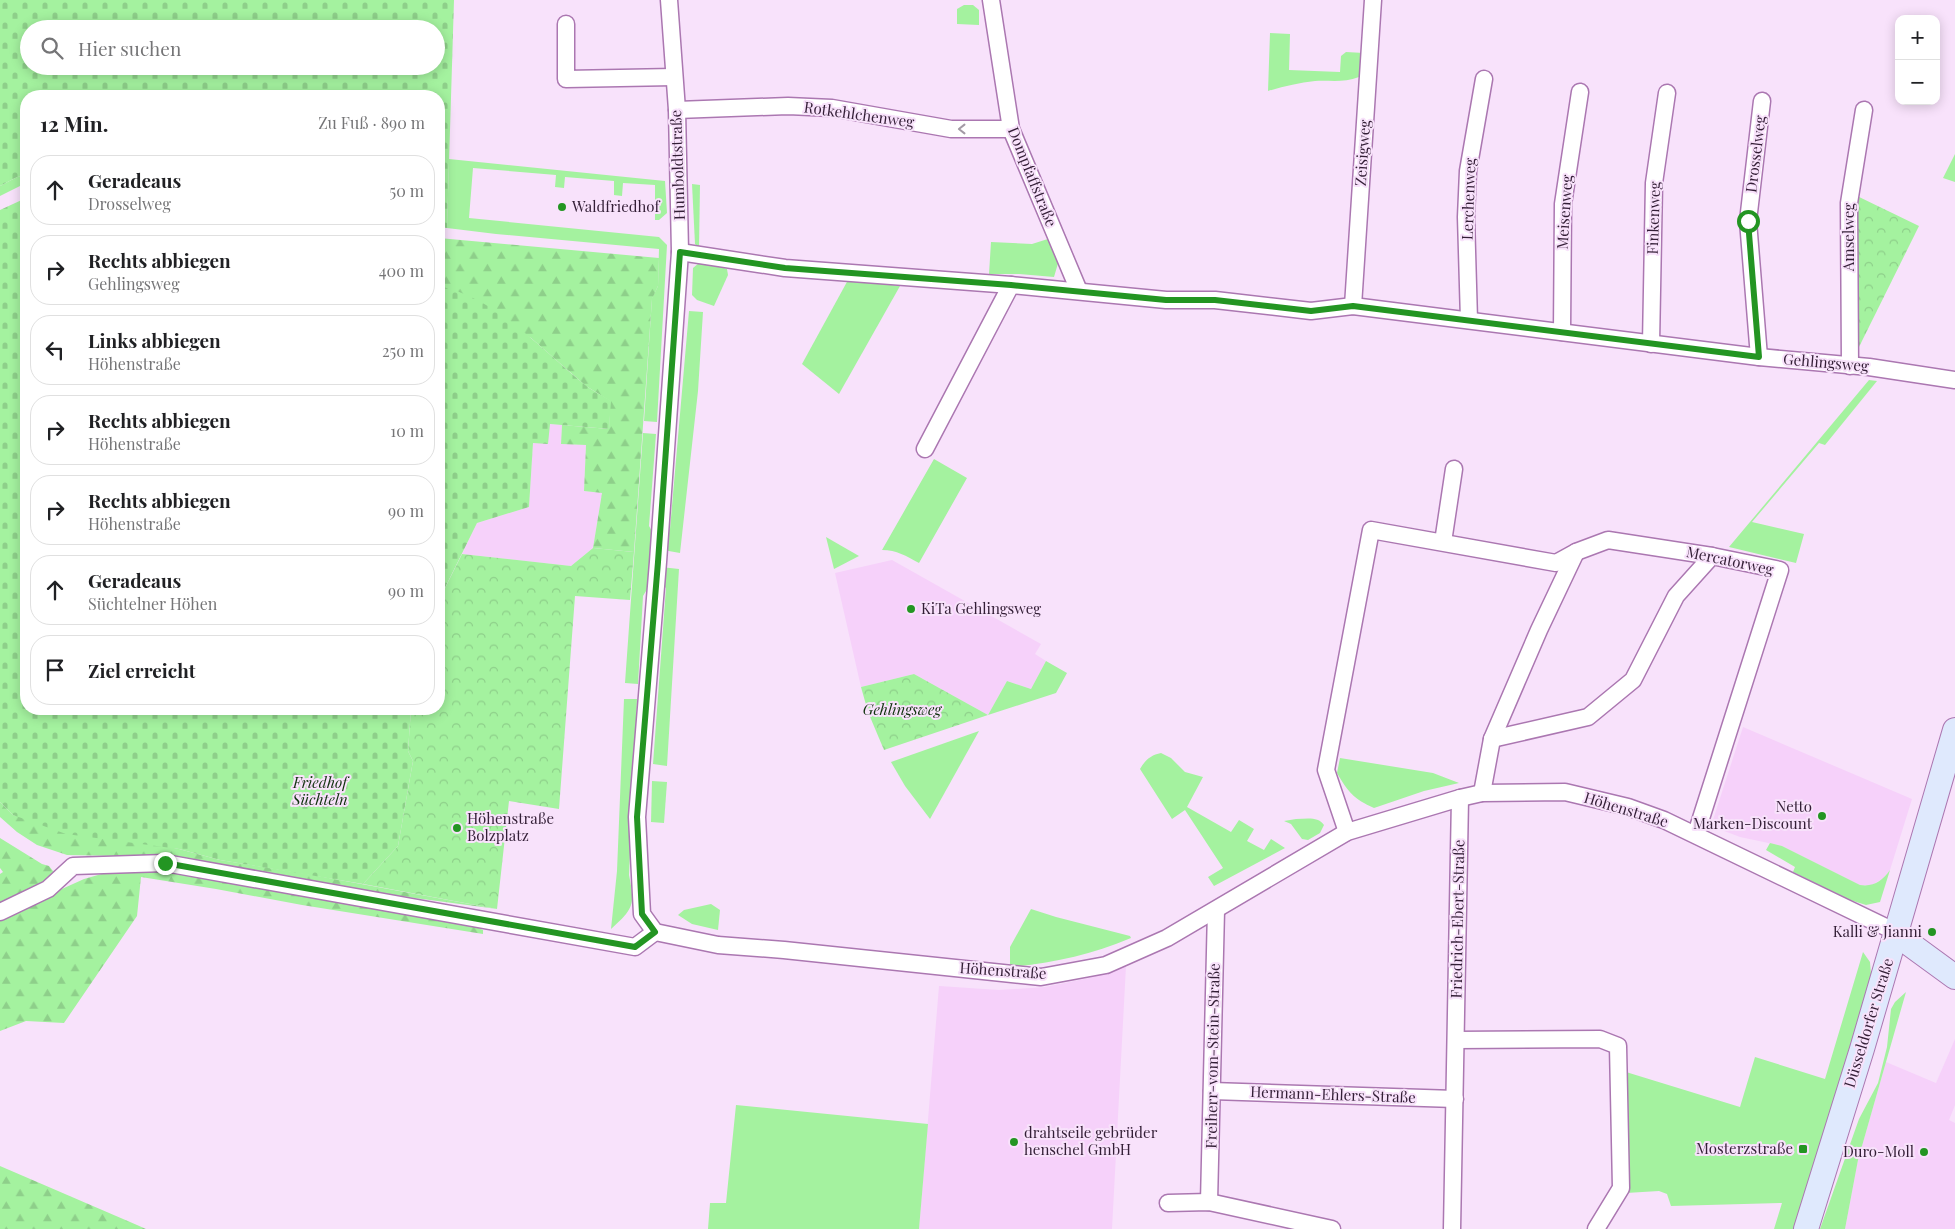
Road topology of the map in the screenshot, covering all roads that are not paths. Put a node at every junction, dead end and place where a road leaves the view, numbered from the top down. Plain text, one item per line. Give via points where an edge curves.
1 (669, 0) edge
2 (991, 0) edge
3 (1373, 0) edge
4 (566, 24) dead end
5 (674, 77) junction
6 (1484, 80) dead end
7 (1580, 92) dead end
8 (1667, 92) dead end
9 (1762, 101) dead end
10 (677, 110) junction
11 (1864, 110) dead end
12 (1011, 129) junction
13 (680, 252) junction
14 (1011, 285) junction
15 (1079, 292) junction
16 (1353, 306) junction
17 (1469, 320) junction
18 (1562, 332) junction
19 (1651, 344) junction
20 (1759, 357) junction
21 (1850, 366) junction
22 (1955, 380) edge
23 (925, 448) dead end
24 (1454, 469) dead end
25 (1443, 542) junction
26 (1576, 552) junction
27 (1712, 556) junction
28 (1955, 730) edge
29 (1492, 739) junction
30 (1482, 793) junction
31 (1460, 798) junction
32 (1347, 832) junction
33 (1696, 834) junction
34 (1216, 910) junction
35 (0, 912) edge
36 (655, 932) junction
37 (1896, 932) junction
38 (1955, 976) edge
39 (1456, 1040) junction
40 (1212, 1091) junction
41 (1455, 1099) junction
42 (1210, 1202) junction
43 (1168, 1203) dead end
44 (1332, 1229) edge
45 (1452, 1229) edge
46 (1596, 1229) edge
47 (1806, 1229) edge

1 - 5 street, Humboldtstraße
2 - 12 street, Dompfaffstraße
3 - 16 street, Zeisigweg
4 - 5 street via 566,79
5 - 10 street, Humboldtstraße
6 - 17 street, Lerchenweg via 1468,171
7 - 18 street, Meisenweg via 1563,204
8 - 19 street, Finkenweg via 1654,183
9 - 20 street, Drosselweg via 1748,221
12 -> 10 street, Rotkehlchenweg via 951,129 832,108 788,106
10 - 13 street, Humboldtstraße
11 - 21 street, Amselweg via 1848,203
12 - 15 street, Dompfaffstraße
13 - 14 street, Gehlingsweg via 785,268
13 - 36 street via 637,817 642,914
14 - 15 street, Gehlingsweg
14 - 23 street
15 - 16 street, Gehlingsweg via 1166,300 1215,300 1311,311
16 - 17 street, Gehlingsweg
17 - 18 street, Gehlingsweg
18 - 19 street, Gehlingsweg
19 - 20 street, Gehlingsweg
20 - 21 street, Gehlingsweg
21 - 22 street, Gehlingsweg
24 - 25 street
25 - 26 street, Mercatorweg via 1556,563
25 - 32 street, Mercatorweg via 1370,530 1326,770
26 - 27 street, Mercatorweg via 1608,540
26 - 29 street
27 - 29 street via 1676,596 1633,680 1588,717
27 - 33 street, Mercatorweg via 1780,570
28 - 37 main road, Düsseldorfer Straße
29 - 30 street
30 - 31 street, Höhenstraße
30 - 33 street, Höhenstraße via 1564,792 1628,807
31 - 32 street, Höhenstraße
31 - 39 street, Friedrich-Ebert-Straße
32 - 34 street, Höhenstraße
33 - 37 street, Höhenstraße
34 - 36 street, Höhenstraße via 1167,938 1106,965 1042,977 718,945
34 - 40 street, Freiherr-vom-Stein-Straße
35 - 36 street via 48,889 74,866 165,863 635,947
37 - 38 main road
37 - 47 main road, Düsseldorfer Straße
39 - 41 street, Friedrich-Ebert-Straße
39 - 46 street via 1600,1040 1618,1046 1621,1188
40 - 41 street, Hermann-Ehlers-Straße
40 - 42 street, Freiherr-vom-Stein-Straße
41 - 45 street, Friedrich-Ebert-Straße
42 - 43 street
42 - 44 street

